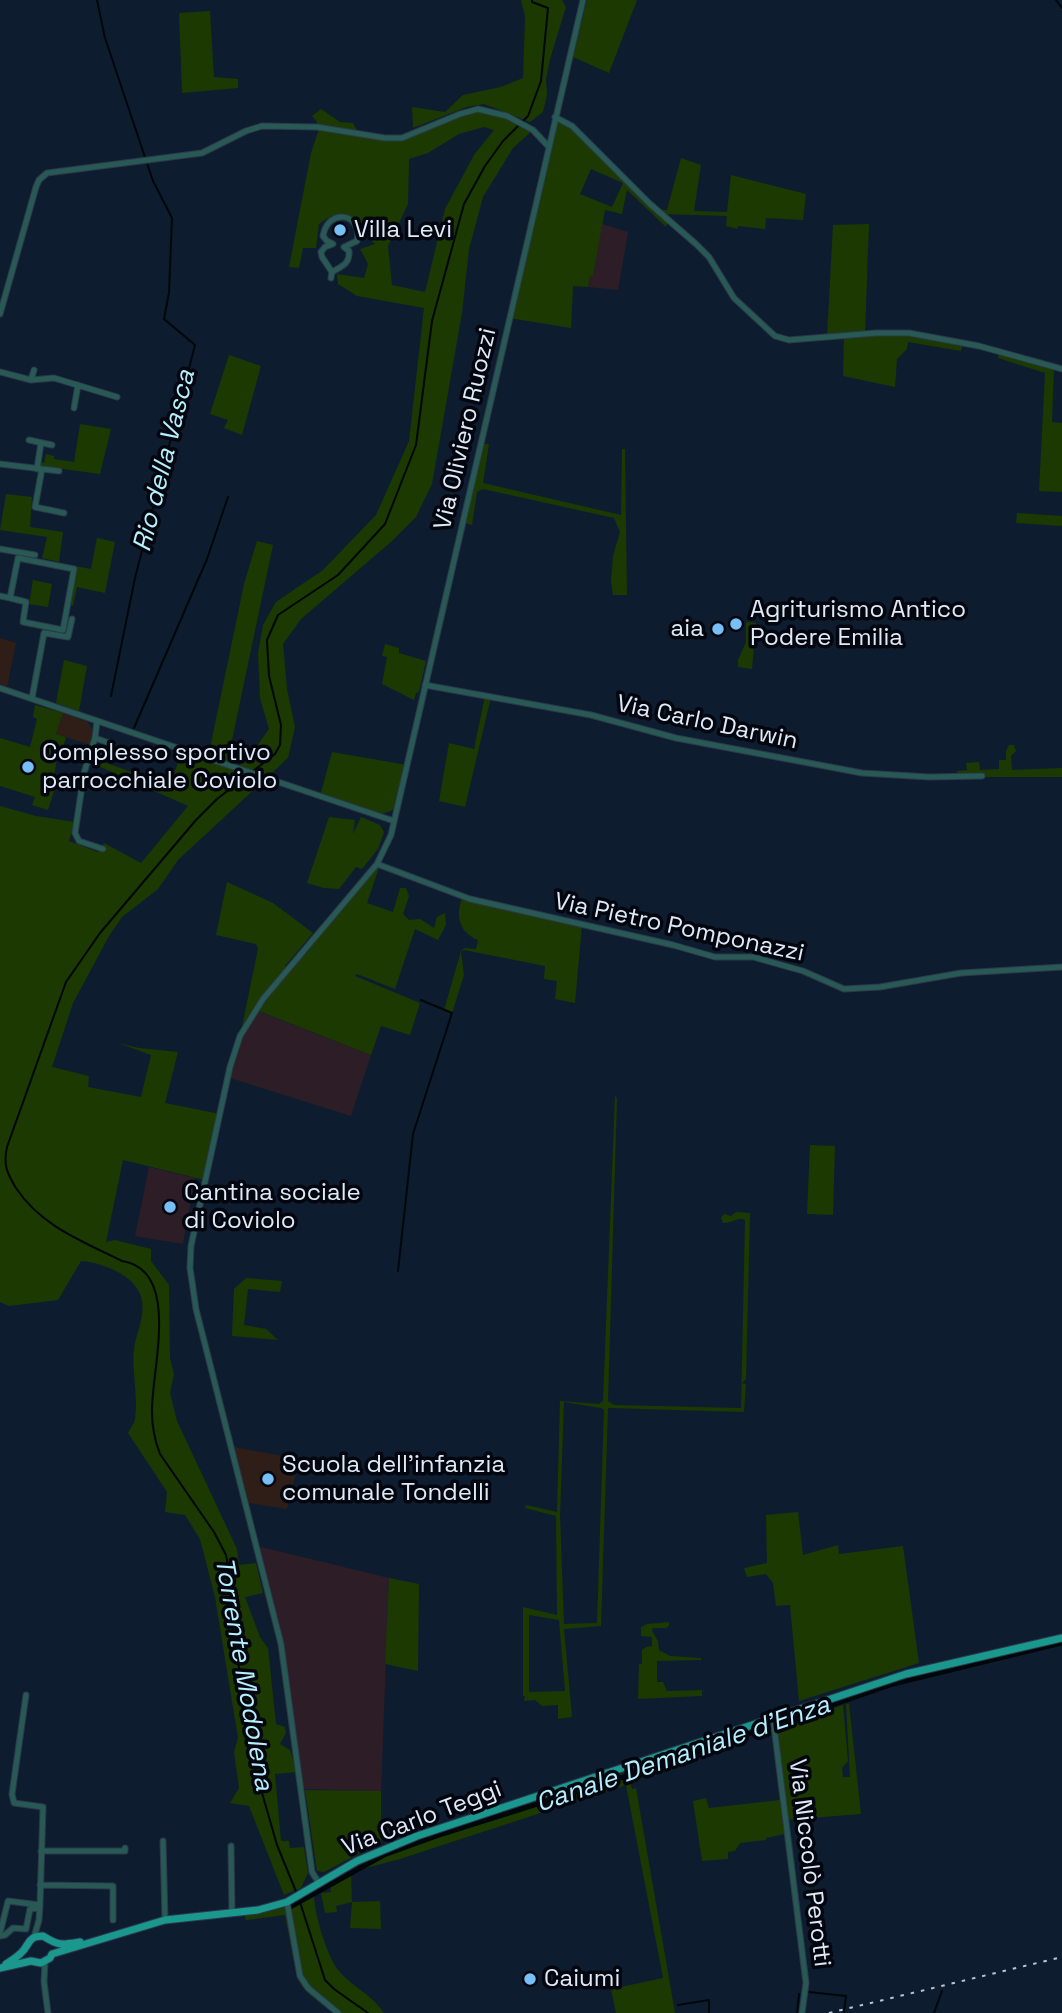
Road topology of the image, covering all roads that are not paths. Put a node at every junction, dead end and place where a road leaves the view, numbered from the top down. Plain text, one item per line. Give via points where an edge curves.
1 (583, 0) edge
2 (555, 117) junction
3 (533, 130) junction
4 (552, 131) junction
5 (548, 146) junction
6 (333, 244) junction
7 (344, 247) junction
8 (0, 314) edge
9 (1062, 369) edge
10 (34, 370) dead end
11 (0, 372) edge
12 (31, 380) junction
13 (78, 385) junction
14 (117, 397) dead end
15 (74, 408) dead end
16 (29, 440) dead end
17 (41, 443) junction
18 (52, 445) dead end
19 (0, 464) edge
20 (39, 469) junction
21 (59, 471) dead end
22 (64, 513) dead end
23 (0, 549) edge
24 (35, 555) dead end
25 (0, 596) edge
26 (10, 598) junction
27 (72, 619) dead end
28 (425, 685) junction
29 (0, 688) edge
30 (32, 698) junction
31 (97, 721) junction
32 (95, 738) junction
33 (91, 751) junction
34 (982, 776) dead end
35 (394, 821) junction
36 (103, 849) dead end
37 (377, 864) junction
38 (1062, 967) edge
39 (1062, 1638) edge
40 (26, 1695) dead end
41 (774, 1724) junction
42 (163, 1841) dead end
43 (231, 1846) dead end
44 (125, 1849) dead end
45 (41, 1852) junction
46 (319, 1883) junction
47 (40, 1885) junction
48 (289, 1902) junction
49 (30, 1906) junction
50 (40, 1907) junction
51 (232, 1912) junction
52 (39, 1920) junction
53 (113, 1920) dead end
54 (165, 1920) junction
55 (0, 1934) edge
56 (43, 1936) junction
57 (34, 1937) junction
58 (98, 1939) junction
59 (51, 1943) junction
60 (25, 1950) junction
61 (52, 1954) junction
62 (38, 1962) junction
63 (1, 1967) edge
64 (48, 2013) edge
65 (338, 2013) edge
66 (802, 2013) edge

1 - 2 street, Via Oliviero Ruozzi
2 - 4 street, Via Oliviero Ruozzi
2 - 9 street via 572,126 696,244 734,298 775,336 789,340 909,333
3 - 4 street
3 - 5 street
3 - 8 street via 486,110 469,111 393,139 317,127 262,126 202,153 53,171 36,187
4 - 5 street, Via Oliviero Ruozzi
5 - 28 street, Via Oliviero Ruozzi
6 - 7 street
6 - 7 street via 321,252 331,275 350,258
6 - 7 street via 323,236 324,227 336,217 347,218 359,231 357,241
10 - 12 street
11 - 12 street
12 - 13 street via 54,378
13 - 14 street
13 - 15 street
16 - 17 street
17 - 18 street
17 - 20 street
19 - 20 street
20 - 21 street
20 - 22 street via 35,507
23 - 24 street
25 - 26 street
26 - 26 street via 26,602 23,622 63,629 74,569 18,558
27 - 30 street via 68,637 44,633
28 - 34 street, Via Carlo Darwin via 862,773
28 - 35 street, Via Oliviero Ruozzi
29 - 30 street
30 - 31 street
31 - 32 street
31 - 35 street
32 - 33 street
32 - 33 street via 112,744 115,752 110,757
33 - 36 street via 75,833 79,841
35 - 37 street, Via Oliviero Ruozzi
37 - 38 street, Via Pietro Pomponazzi via 470,899 715,957 753,957 844,989 967,972
37 - 46 street, Via Oliviero Ruozzi via 253,1013 240,1037 194,1231 190,1268 239,1491 284,1658 312,1872
39 - 41 main road, Via Carlo Teggi via 920,1670
40 - 45 street via 12,1794 14,1803 43,1807
41 - 46 main road, Via Carlo Teggi via 393,1845
41 - 66 street, Via Niccolò Perotti via 806,1983
42 - 54 street
43 - 51 street
44 - 45 street
45 - 47 street
46 - 48 main road, Via Carlo Teggi
47 - 50 street
47 - 53 street via 113,1886
48 - 51 main road, Via Carlo Teggi
48 - 65 street via 300,1976
49 - 50 street
49 - 55 street via 26,1929
49 - 55 street via 7,1902
50 - 52 street
51 - 54 main road, Via Carlo Teggi
52 - 56 street
52 - 57 street
54 - 58 main road, Via Carlo Teggi
56 - 57 main road
56 - 59 main road
57 - 60 main road
58 - 59 main road
58 - 61 main road
59 - 61 main road
60 - 62 main road
60 - 63 main road
61 - 62 main road
62 - 63 main road
62 - 64 street

